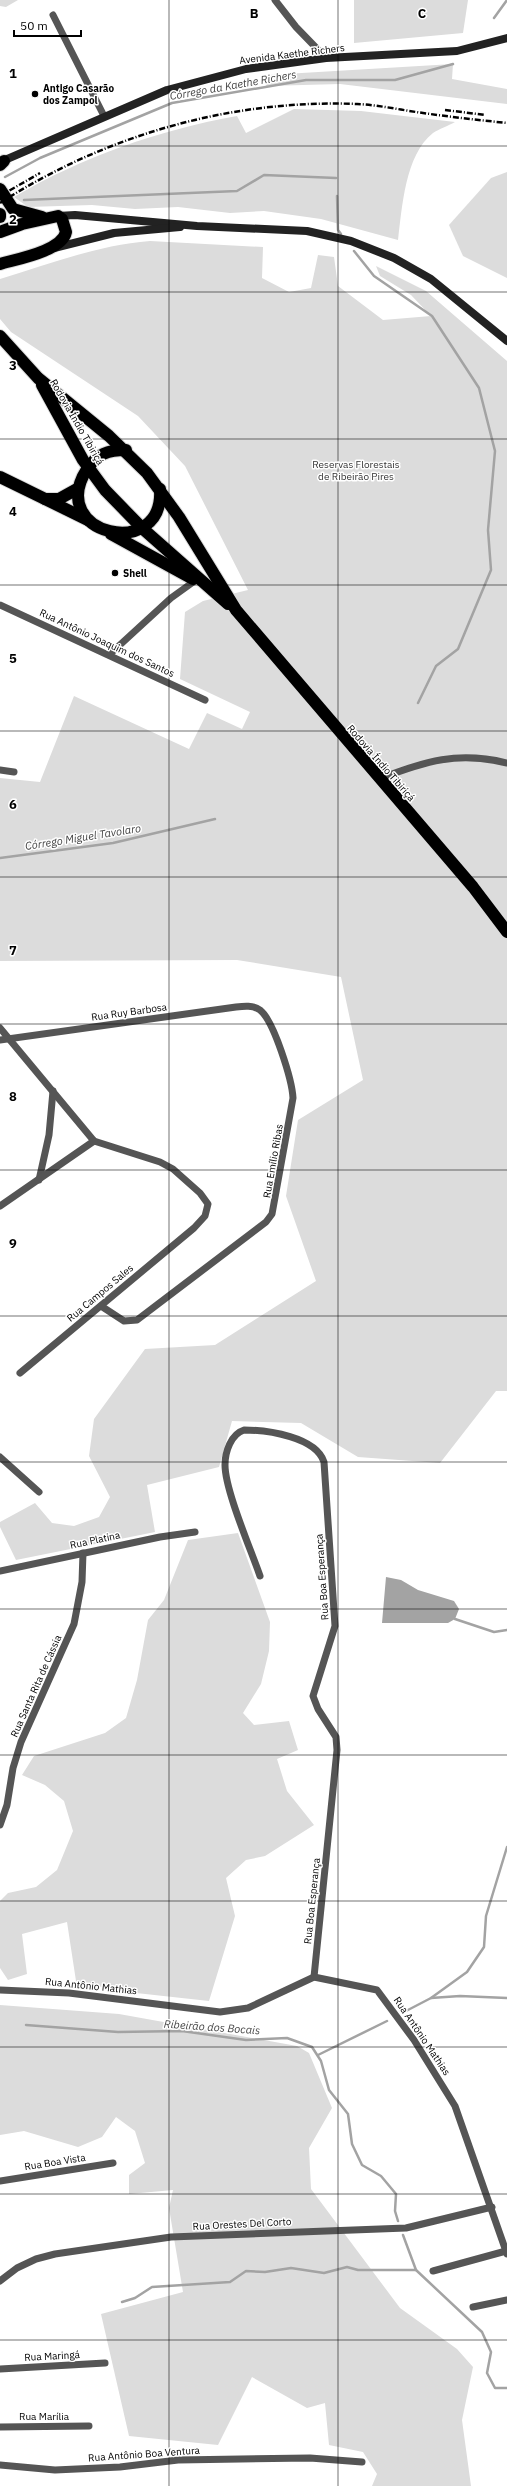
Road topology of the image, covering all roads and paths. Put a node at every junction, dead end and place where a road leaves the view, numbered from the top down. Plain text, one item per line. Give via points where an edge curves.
1 (275, 0) edge
2 (53, 15) dead end
3 (507, 38) edge
4 (326, 58) junction
5 (104, 116) junction
6 (1, 162) edge
7 (0, 189) edge
8 (52, 217) junction
9 (197, 226) junction
10 (0, 232) edge
11 (46, 250) junction
12 (0, 264) edge
13 (0, 336) edge
14 (507, 341) edge
15 (38, 378) junction
16 (76, 446) junction
17 (126, 450) junction
18 (100, 454) junction
19 (88, 468) junction
20 (0, 477) edge
21 (78, 486) junction
22 (160, 489) junction
23 (105, 490) junction
24 (42, 498) junction
25 (127, 513) junction
26 (157, 514) junction
27 (91, 522) junction
28 (142, 528) junction
29 (108, 532) junction
30 (183, 572) junction
31 (196, 580) junction
32 (211, 590) junction
33 (171, 598) junction
34 (0, 605) edge
35 (236, 610) junction
36 (110, 654) junction
37 (205, 700) dead end
38 (507, 762) edge
39 (0, 770) edge
40 (14, 772) dead end
41 (379, 779) junction
42 (507, 932) edge
43 (252, 1007) joint
44 (0, 1028) edge
45 (9, 1039) junction
46 (0, 1040) edge
47 (53, 1092) junction
48 (94, 1141) junction
49 (39, 1180) junction
50 (0, 1206) edge
51 (100, 1306) junction
52 (20, 1373) dead end
53 (0, 1457) edge
54 (39, 1492) dead end
55 (195, 1532) dead end
56 (83, 1553) junction
57 (0, 1571) edge
58 (260, 1576) dead end
59 (0, 1825) edge
60 (314, 1977) junction
61 (0, 1990) edge
62 (113, 2163) dead end
63 (0, 2182) edge
64 (492, 2207) junction
65 (507, 2252) edge
66 (433, 2271) dead end
67 (0, 2281) edge
68 (507, 2300) edge
69 (473, 2307) dead end
70 (105, 2363) dead end
71 (0, 2369) edge
72 (0, 2426) edge
73 (89, 2426) dead end
74 (362, 2462) dead end
75 (0, 2465) edge

1 - 4 street via 296,27
2 - 5 street
3 - 4 main road, Avenida Kaethe Richers via 457,51
4 - 5 main road, Avenida Kaethe Richers via 246,69 202,80 167,90
5 - 6 main road, Avenida Kaethe Richers
7 - 8 highway via 13,209 27,215
8 - 9 main road via 75,215
8 - 10 highway
8 - 11 highway via 66,226 65,237
9 - 11 main road via 114,233
9 - 14 main road via 307,231 370,247 431,279
11 - 12 highway
13 - 15 highway, Rodovia Índio Tibiriçá
15 - 16 highway, Rodovia Índio Tibiriçá
15 - 17 highway, Rodovia Índio Tibiriçá
16 - 19 highway, Rodovia Índio Tibiriçá
16 - 21 highway via 81,463
17 - 18 highway
17 - 22 highway, Rodovia Índio Tibiriçá
18 - 19 highway
18 - 23 highway via 98,468
19 - 21 highway
19 - 23 highway, Rodovia Índio Tibiriçá
20 - 24 highway
21 - 24 highway via 59,499
21 - 27 highway via 79,506
22 - 26 highway
22 - 35 highway, Rodovia Índio Tibiriçá
23 - 25 highway, Rodovia Índio Tibiriçá
24 - 27 highway
25 - 26 highway via 142,518
25 - 28 highway, Rodovia Índio Tibiriçá
26 - 28 highway
27 - 29 highway
28 - 29 highway via 131,532
28 - 32 highway, Rodovia Índio Tibiriçá via 194,572
29 - 30 highway
30 - 31 highway
30 - 33 street via 181,584
31 - 32 highway
31 - 33 street
32 - 35 highway, Rodovia Índio Tibiriçá
33 - 36 street
34 - 36 street, Rua Antônio Joaquim dos Santos
35 - 41 highway, Rodovia Índio Tibiriçá
36 - 37 street, Rua Antônio Joaquim dos Santos
38 - 41 street via 462,756 424,762
39 - 40 street
41 - 42 highway, Rodovia Índio Tibiriçá via 473,887
43 - 45 street, Rua Ruy Barbosa via 236,1007
43 - 51 street, Rua Emílio Ribas via 259,1009 269,1021 293,1092 291,1117 272,1214 266,1222 137,1320 124,1321
44 - 45 street
45 - 46 street, Rua Ruy Barbosa
45 - 47 street
47 - 48 street
47 - 49 street via 49,1135
48 - 49 street
48 - 51 street, Rua Campos Sales via 160,1162 200,1193 208,1204 205,1216 194,1228
49 - 50 street
51 - 52 street, Rua Campos Sales
53 - 54 street
55 - 56 street, Rua Platina
56 - 57 street, Rua Platina
56 - 59 street, Rua Santa Rita de Cássia via 82,1582 74,1624 21,1742
58 - 60 street, Rua Boa Esperança via 228,1483 225,1465 230,1444 238,1432 252,1430 299,1439 316,1448 324,1462 335,1614 332,1636 313,1696 336,1737 337,1750
60 - 61 street, Rua Antônio Mathias via 248,2008 220,2012 69,1993
60 - 64 street, Rua Antônio Mathias via 377,1990 383,1995 456,2106
62 - 63 street, Rua Boa Vista
64 - 65 street, Rua Antônio Mathias
64 - 67 street, Rua Orestes Del Corto via 406,2228 171,2237 55,2254 16,2268
65 - 66 street
68 - 69 street
70 - 71 street, Rua Maringá
72 - 73 street, Rua Marília
74 - 75 street, Rua Antônio Boa Ventura via 310,2458 178,2460 120,2468 55,2470

